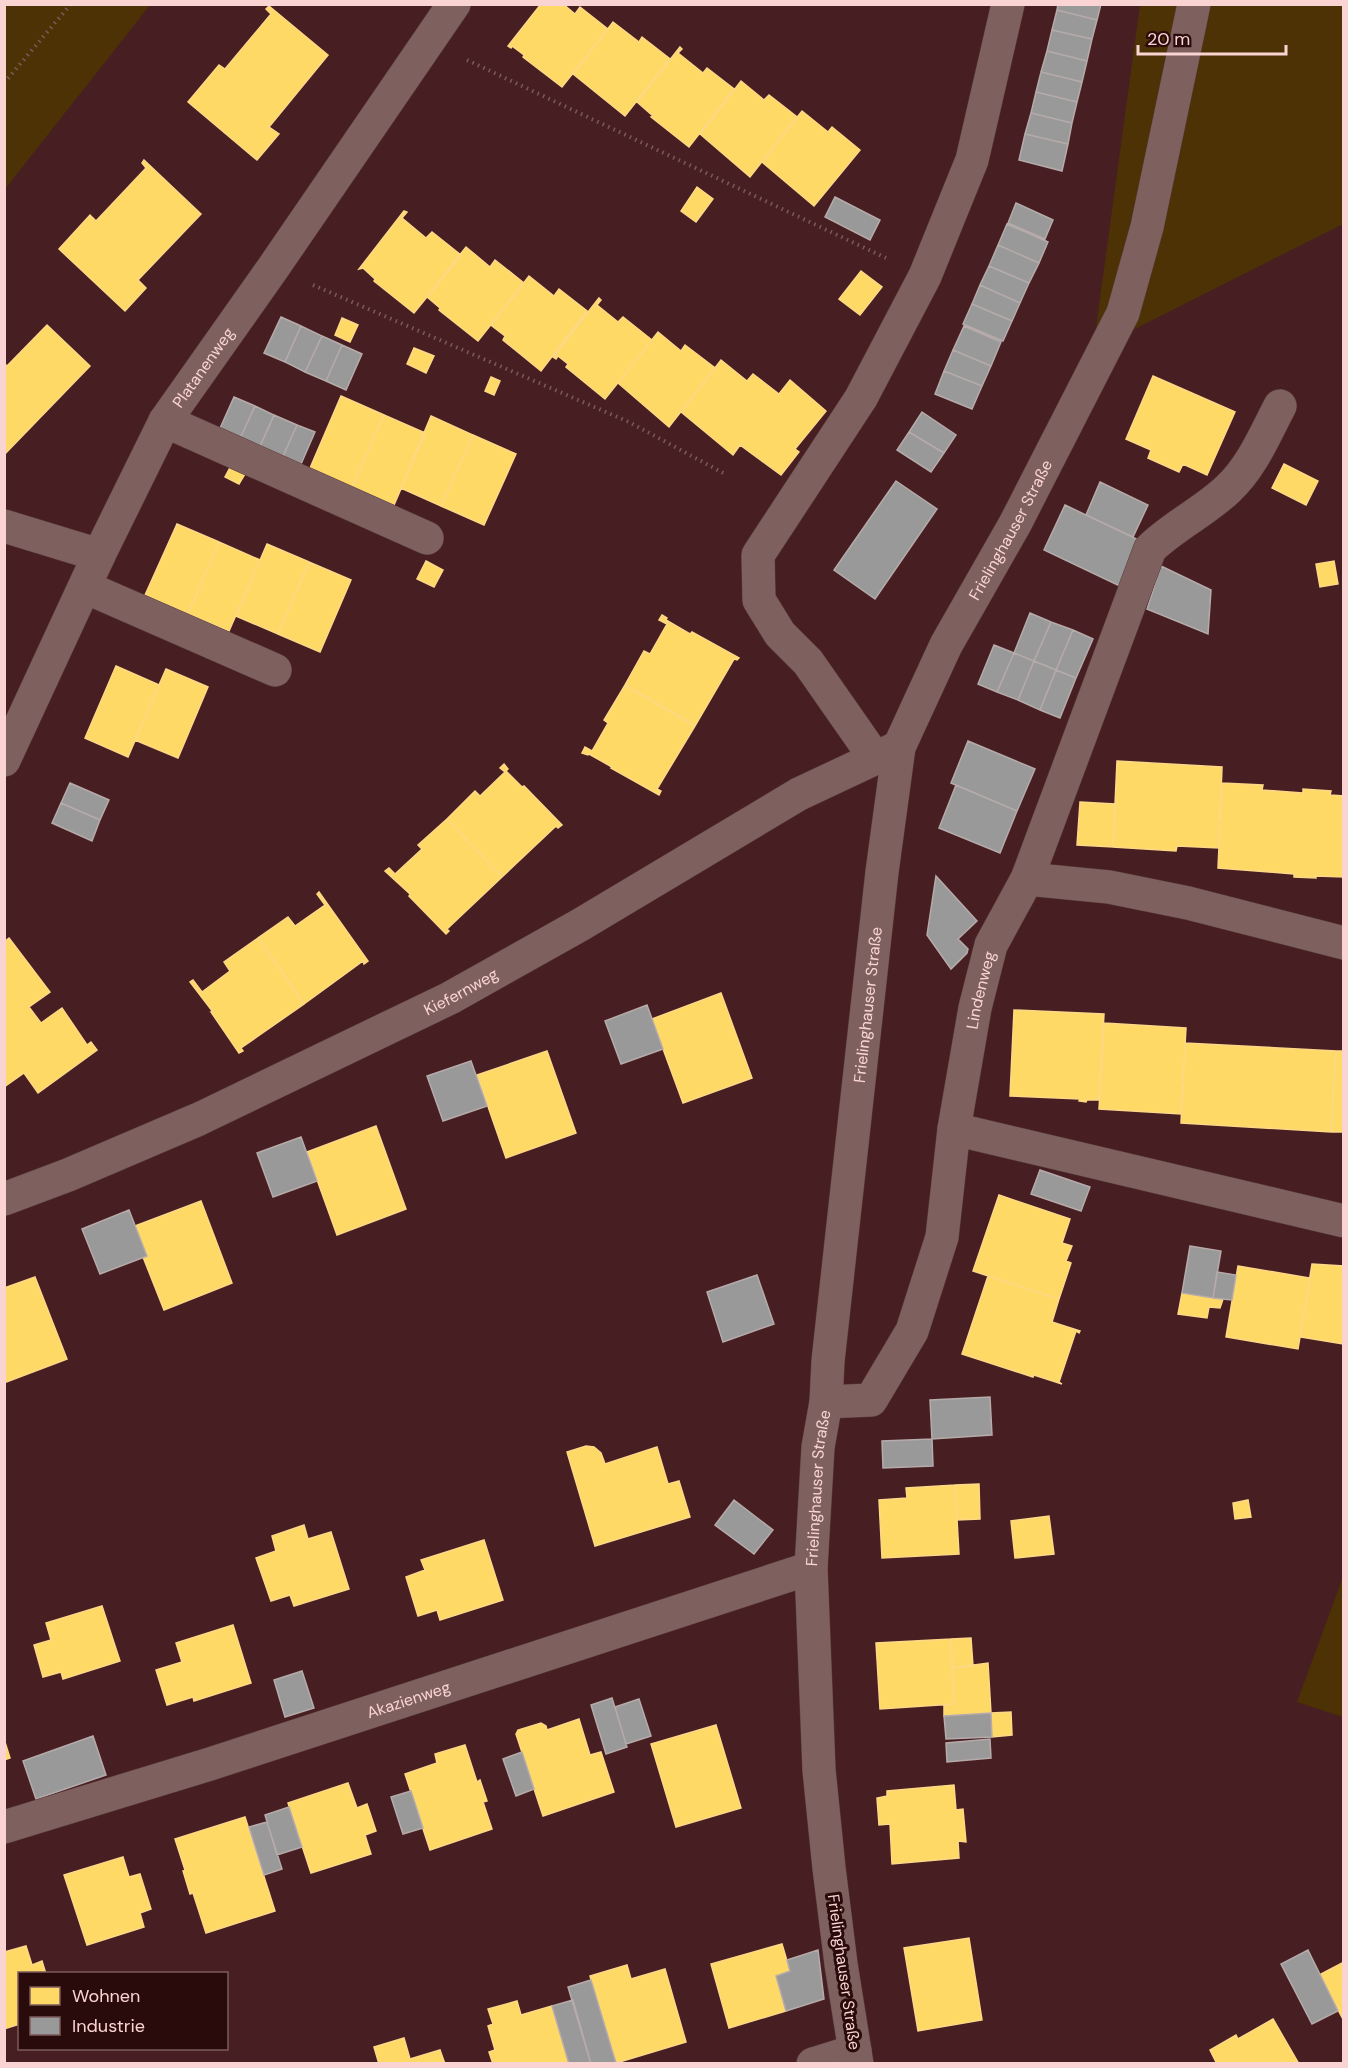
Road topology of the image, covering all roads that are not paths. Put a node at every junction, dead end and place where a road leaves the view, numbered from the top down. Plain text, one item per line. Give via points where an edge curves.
1 (454, 4) edge
2 (1008, 4) edge
3 (1194, 4) edge
4 (1280, 406) dead end
5 (165, 421) junction
6 (4, 526) edge
7 (427, 538) dead end
8 (99, 555) junction
9 (85, 587) junction
10 (275, 670) dead end
11 (887, 752) junction
12 (4, 760) edge
13 (1027, 879) junction
14 (1344, 943) edge
15 (954, 1129) junction
16 (4, 1199) edge
17 (1344, 1221) edge
18 (826, 1402) junction
19 (811, 1568) junction
20 (4, 1827) edge
21 (856, 2057) edge
22 (813, 2064) edge

1 - 5 street, Platanenweg
2 - 11 street via 972,160 925,276 861,398 758,555 759,600 780,634
3 - 11 street, Frielinghauser Straße via 1147,227 1123,313 1015,524
4 - 13 street, Lindenweg via 1250,463 1228,489 1150,549
5 - 7 street
5 - 8 street, Platanenweg
6 - 8 street
8 - 9 street, Platanenweg
9 - 10 street
9 - 12 street, Platanenweg
11 - 16 street, Kiefernweg via 798,795 450,998 199,1119
11 - 18 street, Frielinghauser Straße via 878,908
13 - 14 street via 1109,887
13 - 15 street, Lindenweg via 991,945 975,1008
15 - 17 street
15 - 18 street, Lindenweg via 942,1237 912,1330 871,1400
18 - 19 street, Frielinghauser Straße via 818,1447
19 - 20 street, Akazienweg
19 - 21 street, Frielinghauser Straße via 819,1770
21 - 22 street

